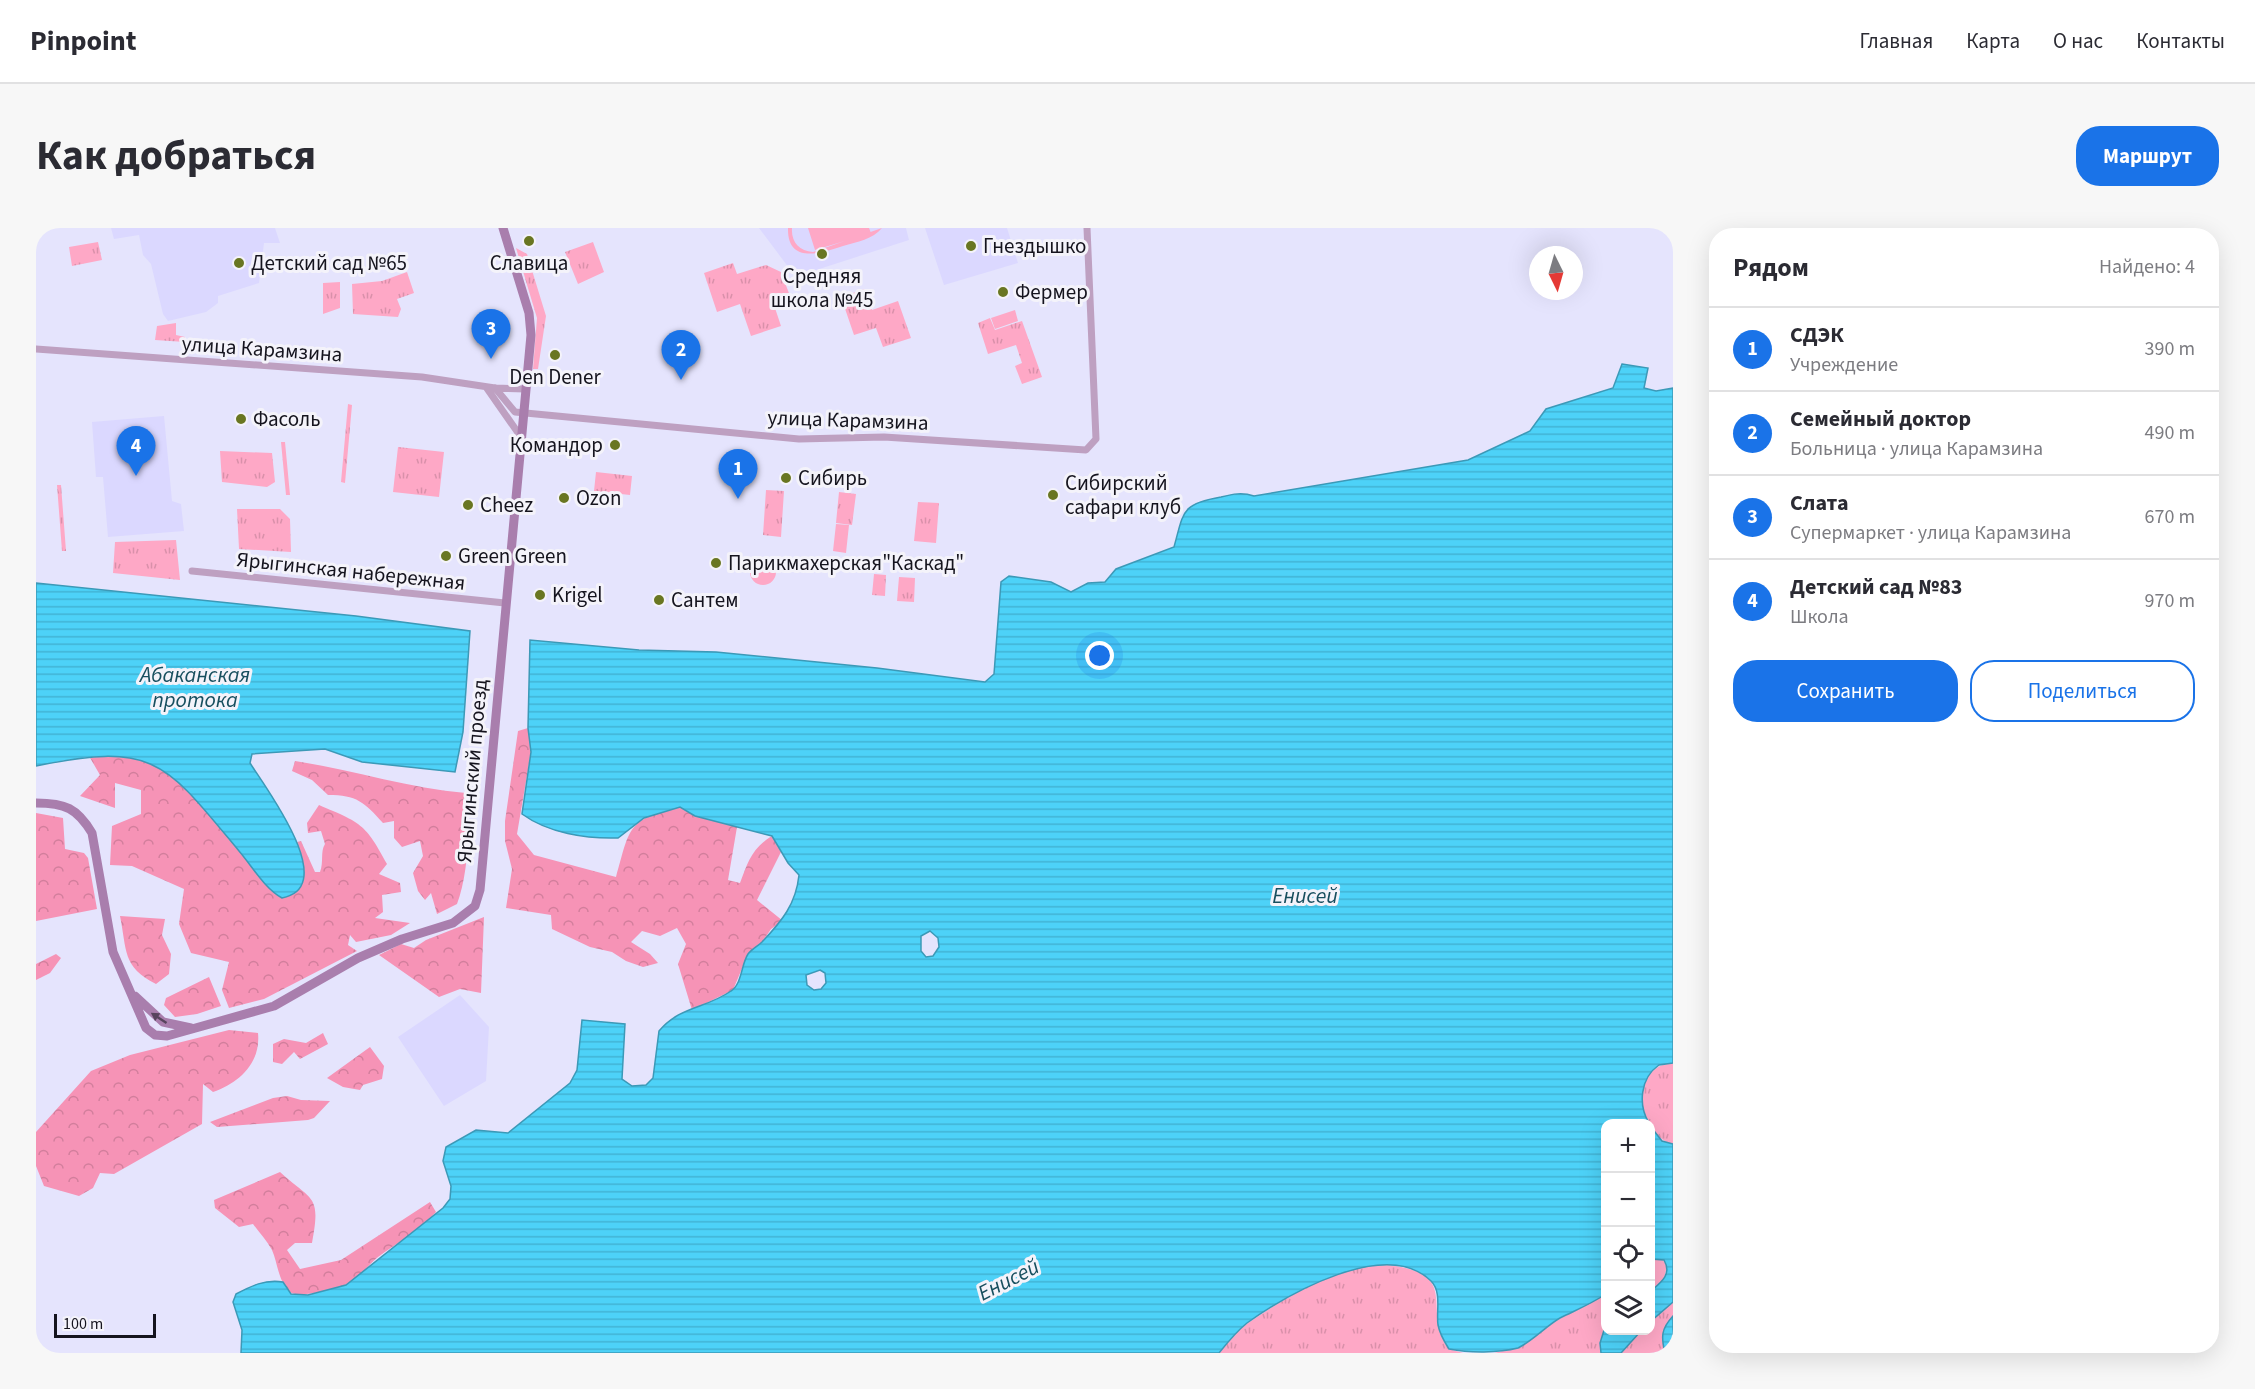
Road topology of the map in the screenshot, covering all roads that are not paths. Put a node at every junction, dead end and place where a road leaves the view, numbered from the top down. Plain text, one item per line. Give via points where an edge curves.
1 (503, 228) edge
2 (1087, 228) edge
3 (36, 349) edge
4 (486, 387) junction
5 (495, 388) junction
6 (525, 389) junction
7 (522, 412) junction
8 (521, 437) junction
9 (192, 571) dead end
10 (505, 603) junction
11 (36, 803) edge
12 (129, 990) junction
13 (198, 1029) junction

1 - 6 main road, Ярыгинский проезд via 529,313 531,335
2 - 7 street, улица Карамзина via 1096,439 1086,450 884,437 799,439
3 - 4 street, улица Карамзина via 422,377
4 - 5 street, улица Карамзина
4 - 8 street
5 - 6 street, улица Карамзина
5 - 7 street via 513,410
6 - 7 main road, Ярыгинский проезд
7 - 8 main road, Ярыгинский проезд
8 - 10 main road, Ярыгинский проезд
9 - 10 street, Ярыгинская набережная
10 - 13 main road, Ярыгинский проезд via 480,890 475,906 453,923 358,958 274,1006
11 - 12 main road, Ярыгинский проезд via 69,808 82,816 92,833 113,952
13 -> 12 main road, Ярыгинский проезд via 163,1022
12 - 13 main road, Ярыгинский проезд via 146,1028 155,1035

